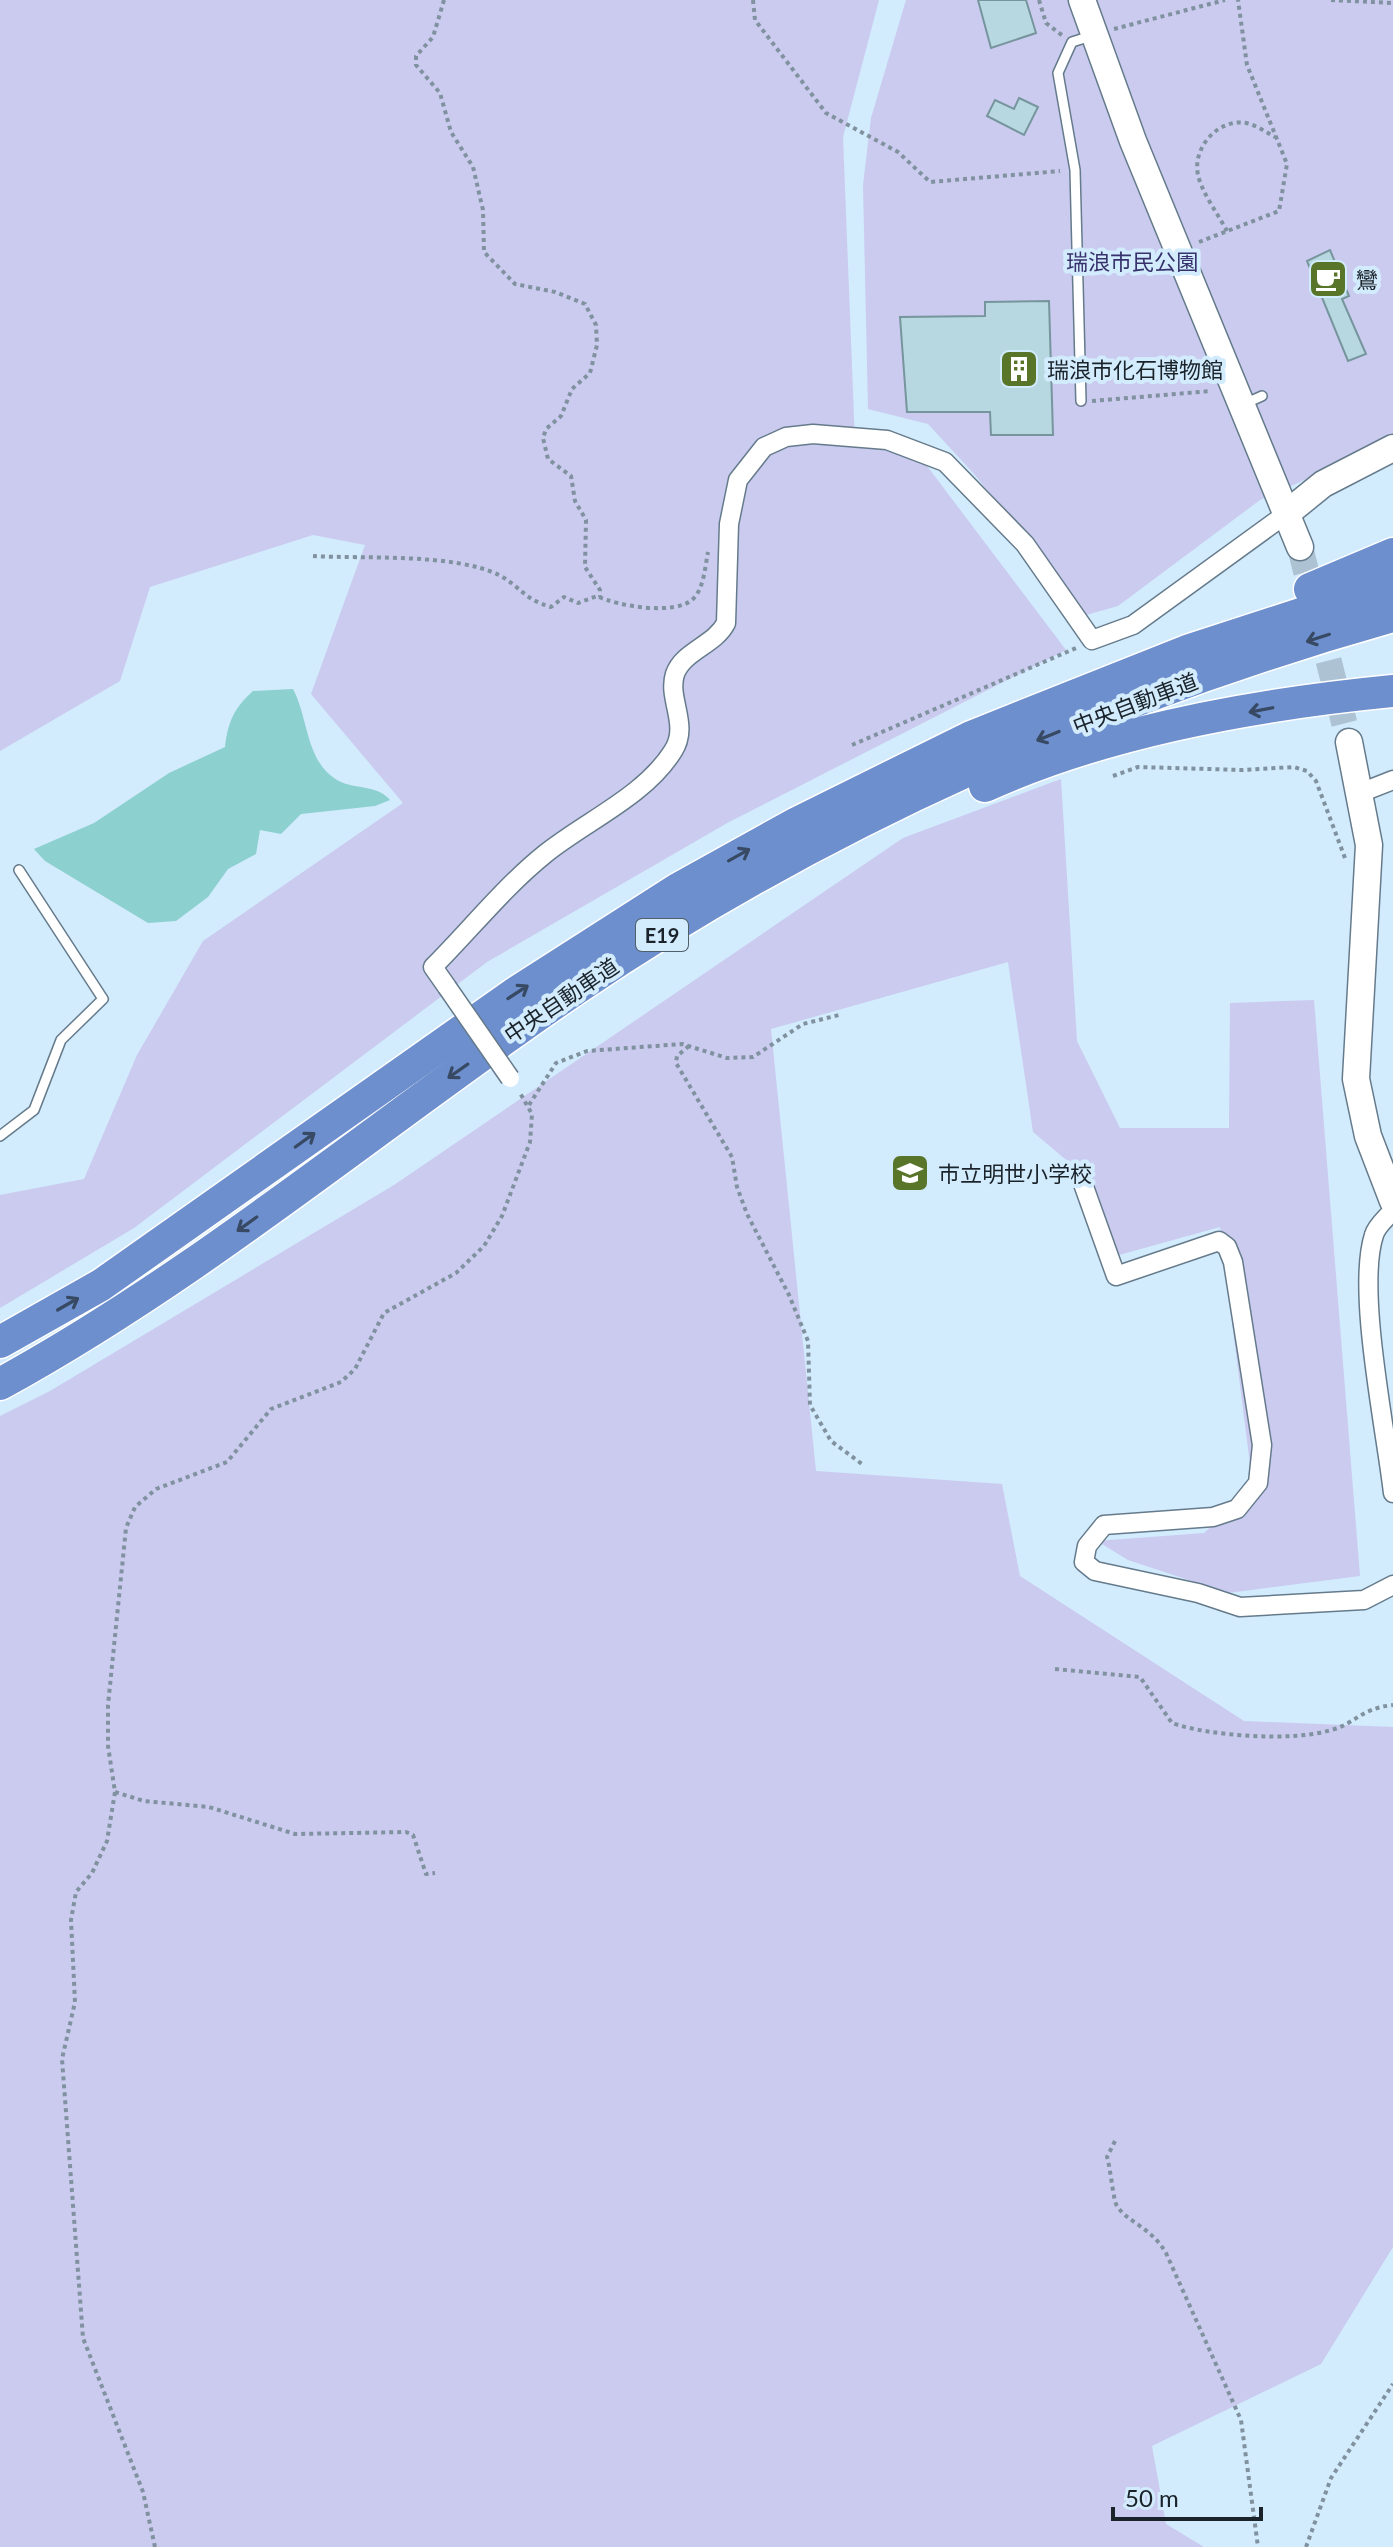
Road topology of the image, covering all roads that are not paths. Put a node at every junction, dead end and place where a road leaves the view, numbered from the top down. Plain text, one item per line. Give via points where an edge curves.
1 (1082, 0) edge
2 (1082, 39) junction
3 (1081, 401) road end
4 (1393, 448) edge
5 (1286, 514) junction
6 (1300, 547) tunnel mouth
7 (1393, 554) edge
8 (1393, 584) edge
9 (1393, 616) edge
10 (1393, 691) edge
11 (971, 737) junction
12 (1349, 742) tunnel mouth
13 (1393, 780) edge
14 (1360, 793) junction
15 (19, 870) dead end
16 (666, 933) junction
17 (510, 1078) road end
18 (0, 1136) edge
19 (1082, 1181) dead end
20 (1393, 1201) edge
21 (1393, 1210) edge
22 (0, 1342) edge
23 (0, 1384) edge
24 (1393, 1493) edge
25 (1393, 1585) edge

1 - 2 street
2 - 3 lane via 1058,73 1075,170
2 - 5 street via 1251,400
4 - 5 street via 1323,484
5 - 6 street
5 - 17 street, bridge via 1133,625 1092,640 1025,544 945,462 887,440 813,434 786,437 764,447 738,480 729,524 726,623 720,634 676,669 681,725 675,748 646,781 522,875 433,967
7 - 11 highway via 1067,680
8 - 11 highway, 中央自動車道 / E19 via 1187,651
9 -> 16 highway, 中央自動車道 / E19 via 1228,667 1015,749 872,815
10 -> 16 highway via 1319,698 1124,737 1008,775 833,855 690,934
22 -> 11 highway, 中央自動車道 / E19 via 101,1285 356,1103 678,889 810,816
12 - 14 street
13 - 14 street
14 - 20 street via 1369,845 1356,1079 1368,1136
15 - 18 lane via 103,999 61,1040 34,1110
16 -> 23 highway, 中央自動車道 / E19 via 447,1078 165,1283
19 - 25 street via 1116,1276 1203,1243 1219,1241 1227,1247 1262,1445 1258,1483 1237,1509 1213,1517 1104,1525 1087,1546 1084,1562 1095,1571 1240,1607 1364,1600
21 - 24 street via 1375,1231 1369,1260

